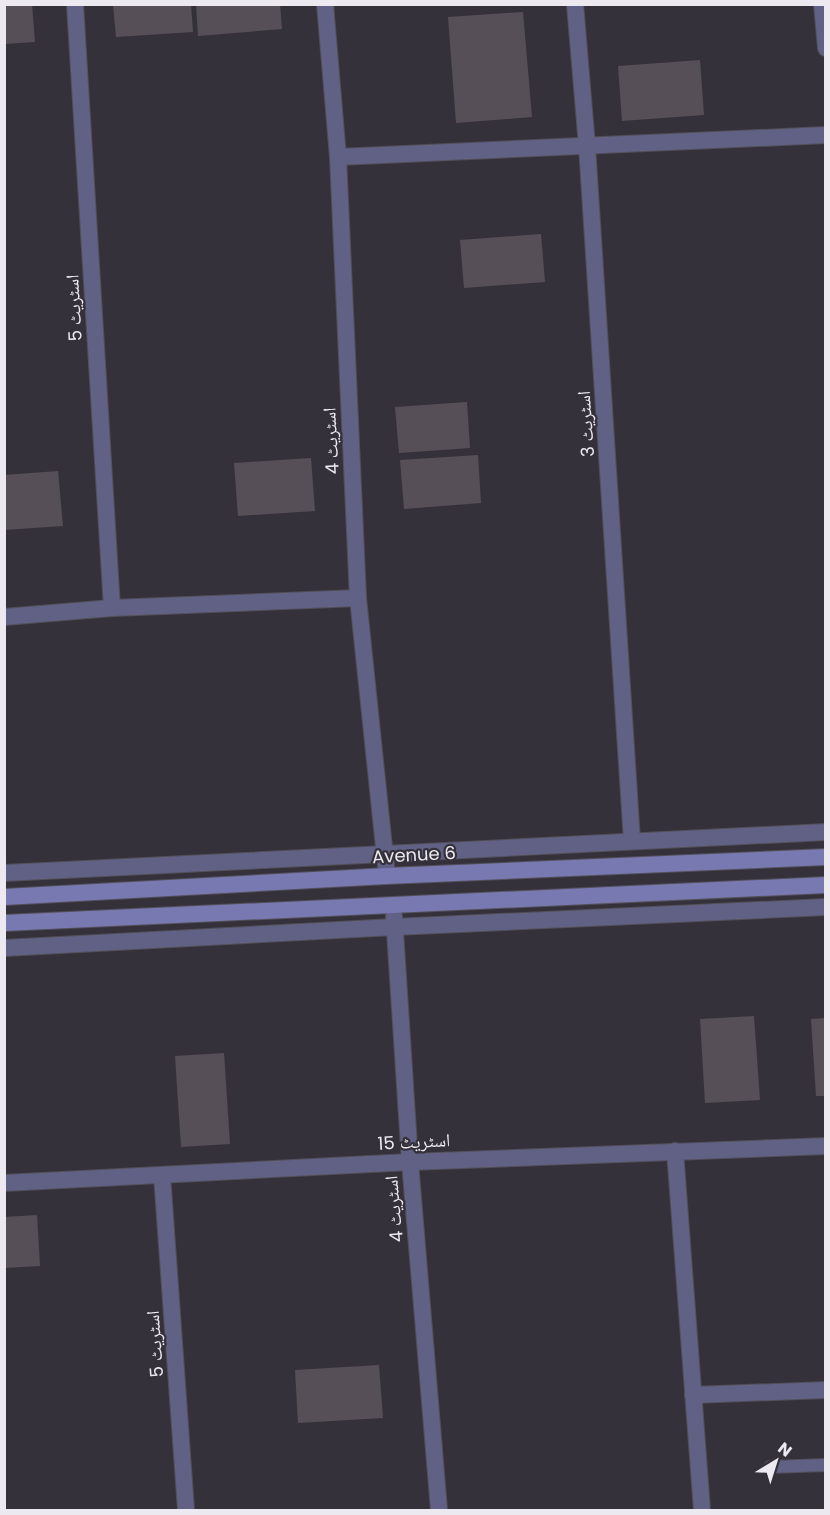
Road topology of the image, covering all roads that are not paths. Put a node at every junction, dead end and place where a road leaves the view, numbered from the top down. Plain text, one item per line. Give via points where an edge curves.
1 (75, 4) edge
2 (325, 4) edge
3 (576, 4) edge
4 (822, 4) edge
5 (825, 48) edge
6 (825, 135) edge
7 (587, 146) junction
8 (338, 157) junction
9 (358, 598) junction
10 (112, 608) junction
11 (4, 617) edge
12 (825, 832) edge
13 (632, 841) junction
14 (384, 853) junction
15 (825, 857) edge
16 (4, 873) edge
17 (387, 876) junction
18 (825, 885) edge
19 (4, 897) edge
20 (395, 903) junction
21 (825, 908) edge
22 (4, 923) edge
23 (394, 927) junction
24 (4, 948) edge
25 (825, 1146) edge
26 (675, 1150) junction
27 (410, 1162) junction
28 (162, 1175) junction
29 (4, 1183) edge
30 (825, 1390) edge
31 (693, 1395) junction
32 (825, 1465) edge
33 (770, 1467) dead end
34 (186, 1510) edge
35 (439, 1510) edge
36 (702, 1510) edge

1 - 10 street, اسٹریٹ 5
2 - 8 street, اسٹریٹ 4
3 - 7 street, اسٹریٹ 3
4 - 5 street
6 - 7 street
7 - 8 street
7 - 13 street, اسٹریٹ 3
8 - 9 street, اسٹریٹ 4
9 - 10 street
9 - 14 street, اسٹریٹ 4
10 - 11 street
12 - 13 street
13 - 14 street
14 - 16 street
14 - 17 street, اسٹریٹ 4
15 - 17 main road, Avenue 6
17 - 19 main road, Avenue 6
18 - 20 main road
20 - 22 main road
20 - 23 street, اسٹریٹ 4
21 - 23 street
23 - 24 street
23 - 27 street, اسٹریٹ 4
25 - 26 street, اسٹریٹ 15
26 - 27 street, اسٹریٹ 15
26 - 31 street
27 - 28 street, اسٹریٹ 15
27 - 35 street, اسٹریٹ 4
28 - 29 street, اسٹریٹ 15
28 - 34 street, اسٹریٹ 5
30 - 31 street
31 - 36 street
32 - 33 lane

